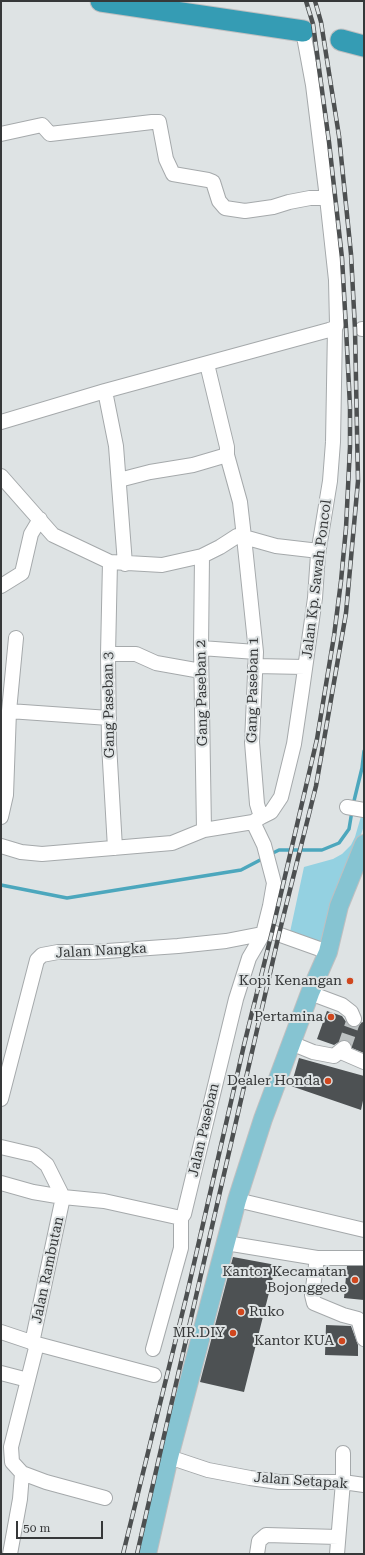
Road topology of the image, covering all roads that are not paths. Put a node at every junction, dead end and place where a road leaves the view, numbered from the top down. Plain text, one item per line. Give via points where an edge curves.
1 (101, 1) edge
2 (304, 31) joint
3 (341, 40) dead end
4 (364, 46) edge
5 (1, 134) edge
6 (327, 198) junction
7 (335, 328) junction
8 (208, 364) junction
9 (105, 390) junction
10 (1, 422) edge
11 (227, 455) junction
12 (1, 476) edge
13 (119, 480) junction
14 (40, 520) junction
15 (244, 537) junction
16 (319, 551) junction
17 (202, 556) junction
18 (110, 562) junction
19 (125, 564) junction
20 (1, 586) edge
21 (16, 638) dead end
22 (201, 648) junction
23 (256, 652) junction
24 (108, 654) junction
25 (255, 666) junction
26 (306, 667) junction
27 (201, 671) junction
28 (10, 711) junction
29 (110, 718) junction
30 (1, 816) edge
31 (257, 820) junction
32 (204, 830) junction
33 (364, 844) edge
34 (1, 846) edge
35 (115, 848) junction
36 (262, 934) junction
37 (328, 952) junction
38 (310, 993) junction
39 (354, 1019) dead end
40 (291, 1043) junction
41 (364, 1062) edge
42 (1, 1099) edge
43 (1, 1146) edge
44 (1, 1183) edge
45 (63, 1197) junction
46 (237, 1200) junction
47 (181, 1218) junction
48 (364, 1230) edge
49 (226, 1243) junction
50 (317, 1258) junction
51 (364, 1258) edge
52 (1, 1332) edge
53 (364, 1339) edge
54 (35, 1343) junction
55 (153, 1349) dead end
56 (1, 1373) edge
57 (154, 1375) dead end
58 (28, 1380) junction
59 (343, 1454) dead end
60 (169, 1457) junction
61 (7, 1461) edge
62 (22, 1473) junction
63 (343, 1482) junction
64 (364, 1485) edge
65 (105, 1498) dead end
66 (338, 1537) junction
67 (10, 1554) edge
68 (147, 1554) edge
69 (256, 1554) edge
70 (337, 1554) edge

1 - 2 highway
2 - 6 street, Jalan Kp. Sawah Poncol
3 - 4 highway
5 - 6 street via 42,125 50,134 159,122 166,159 173,174 213,182 219,201 225,208 245,211 310,198
6 - 7 street, Jalan Kp. Sawah Poncol via 336,280
7 - 8 street
7 - 16 street, Jalan Kp. Sawah Poncol via 333,442
8 - 9 street
8 - 11 street, Gang Paseban 1
9 - 10 street
9 - 13 street via 116,446
11 - 13 street
11 - 15 street, Gang Paseban 1 via 240,502
12 - 14 street
13 - 19 street
14 - 18 street via 53,535
14 - 20 street via 32,534 22,573
15 - 16 street via 276,546
15 - 17 street via 237,536
15 - 23 street, Gang Paseban 1
16 - 26 street, Jalan Kp. Sawah Poncol
17 - 19 street via 162,565
17 - 22 street, Gang Paseban 2
18 - 19 street
18 - 24 street, Gang Paseban 3
21 - 28 street
22 - 23 street
22 - 27 street, Gang Paseban 2
23 - 25 street, Gang Paseban 1
24 - 27 street via 136,654 156,663
24 - 29 street, Gang Paseban 3
25 - 26 street
25 - 31 street, Gang Paseban 1 via 252,742
26 - 31 street, Jalan Kp. Sawah Poncol via 294,744 281,797 272,812
27 - 32 street, Gang Paseban 2
28 - 29 street
28 - 30 street via 6,795
29 - 35 street, Gang Paseban 3
31 - 32 street
31 - 36 street, Jalan Paseban via 274,883
32 - 35 street via 172,843
33 - 37 main road via 339,906
34 - 35 street via 21,852 42,854
36 - 37 street, Jalan Nangka via 272,932
36 - 42 street, Jalan Nangka via 178,946 42,955 37,960
36 - 47 street, Jalan Paseban via 249,958 236,999
37 - 38 main road
38 - 39 street via 342,1005 351,1012
38 - 40 main road
40 - 41 street via 323,1055 334,1056 343,1050
40 - 46 main road
43 - 45 street via 35,1154 47,1165
44 - 45 street, Jalan Rambutan
45 - 47 street, Jalan Rambutan via 104,1200
45 - 54 street, Jalan Rambutan
46 - 48 street
46 - 49 main road
47 - 55 street, Jalan Paseban via 181,1248
49 - 50 street
49 - 60 main road
50 - 51 street
50 - 53 street via 312,1295 314,1303 358,1319
52 - 54 street
54 - 57 street
54 - 58 street, Jalan Rambutan
56 - 58 street
58 - 61 street, Jalan Rambutan
59 - 63 street
60 - 63 street, Jalan Setapak via 208,1470 250,1478 279,1482
60 - 68 main road
61 - 62 street
62 - 65 street
62 - 67 street
63 - 64 street, Jalan Setapak
63 - 66 street
66 - 69 street via 266,1535 259,1541
66 - 70 street

